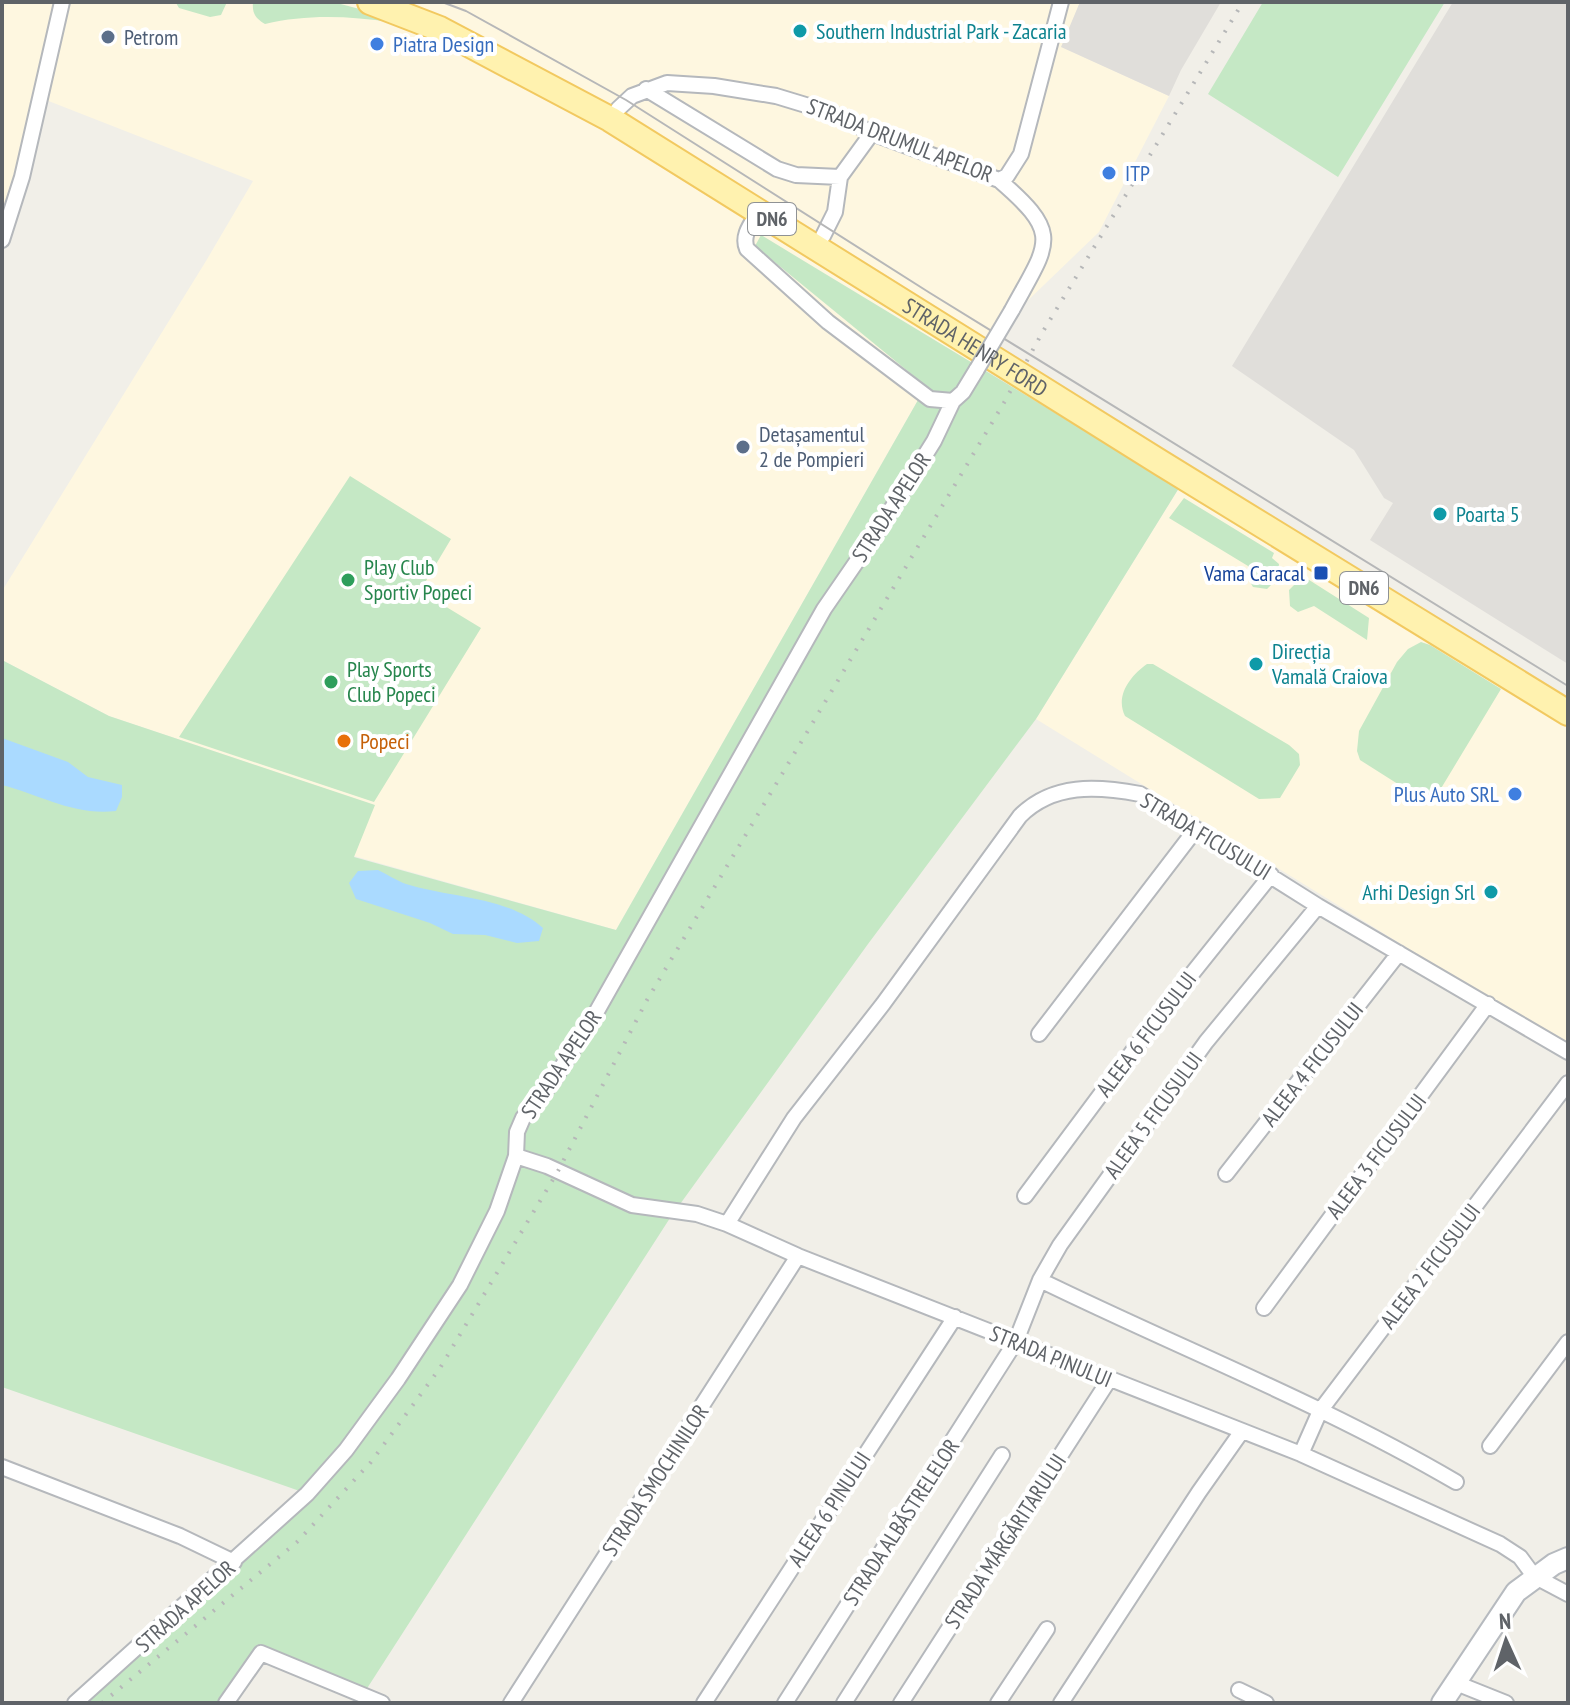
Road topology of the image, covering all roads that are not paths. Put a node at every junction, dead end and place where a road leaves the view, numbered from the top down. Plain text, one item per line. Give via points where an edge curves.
1 (62, 2) edge
2 (370, 2) edge
3 (409, 2) edge
4 (1061, 2) edge
5 (646, 89) junction
6 (618, 109) junction
7 (872, 133) junction
8 (840, 177) junction
9 (999, 180) junction
10 (759, 211) junction
11 (823, 236) junction
12 (2, 240) edge
13 (953, 401) junction
14 (1568, 699) edge
15 (1568, 713) edge
16 (1196, 829) junction
17 (1271, 875) junction
18 (1318, 906) junction
19 (1399, 953) junction
20 (1488, 1004) junction
21 (1039, 1034) dead end
22 (1568, 1052) edge
23 (1568, 1083) edge
24 (516, 1156) junction
25 (1226, 1174) dead end
26 (1025, 1196) dead end
27 (727, 1224) junction
28 (798, 1256) junction
29 (1040, 1280) junction
30 (1264, 1308) dead end
31 (955, 1317) junction
32 (1016, 1341) junction
33 (1568, 1342) edge
34 (1109, 1380) junction
35 (1320, 1411) junction
36 (1242, 1431) junction
37 (1490, 1446) dead end
38 (1301, 1454) junction
39 (1002, 1455) dead end
40 (2, 1467) edge
41 (1456, 1482) dead end
42 (1568, 1558) edge
43 (234, 1562) junction
44 (1534, 1576) junction
45 (1568, 1594) edge
46 (1047, 1629) dead end
47 (1456, 1683) junction
48 (1239, 1690) dead end
49 (344, 1697) edge
50 (75, 1703) edge
51 (226, 1703) edge
52 (382, 1703) edge
53 (511, 1703) edge
54 (704, 1703) edge
55 (785, 1703) edge
56 (844, 1703) edge
57 (901, 1703) edge
58 (998, 1703) edge
59 (1061, 1703) edge
60 (1266, 1703) edge
61 (1442, 1703) edge
62 (1506, 1703) edge

1 - 12 street
2 - 10 main road, STRADA HENRY FORD / DN6 via 423,21 519,69
3 - 6 main road, STRADA HENRY FORD / DN6 via 487,36
4 - 9 street, STRADA DRUMUL APELOR via 1021,154
5 - 6 street, STRADA DRUMUL APELOR
5 - 7 street, STRADA DRUMUL APELOR via 689,83 776,96 832,113
5 - 8 street via 777,169
6 - 11 main road, STRADA HENRY FORD / DN6
7 - 8 street
7 - 9 street, STRADA DRUMUL APELOR
8 - 11 street via 835,212
9 - 13 street, STRADA APELOR, bridge via 1035,214 1045,236 1038,262 1012,310
10 - 13 street via 746,232 747,249 828,322 930,399
10 - 15 main road, STRADA HENRY FORD / DN6
11 - 14 main road, STRADA HENRY FORD / DN6
13 - 24 street, STRADA APELOR via 934,441 798,652 591,1021 523,1118
16 - 17 street, STRADA FICUSULUI
16 - 21 street
16 - 27 street, STRADA FICUSULUI via 1140,794 1110,788 1081,788 1034,801 794,1118
17 - 18 street, STRADA FICUSULUI
17 - 26 street, ALEEA 6 FICUSULUI
18 - 19 street, STRADA FICUSULUI
18 - 29 street, ALEEA 5 FICUSULUI via 1206,1042 1076,1221
19 - 20 street, STRADA FICUSULUI
19 - 25 street, ALEEA 4 FICUSULUI
20 - 22 street, STRADA FICUSULUI
20 - 30 street, ALEEA 3 FICUSULUI
23 - 35 street, ALEEA 2 FICUSULUI
24 - 27 street, STRADA PINULUI via 632,1205
24 - 43 street, STRADA APELOR via 497,1211 460,1285 398,1379 307,1494
27 - 28 street, STRADA PINULUI
28 - 31 street, STRADA PINULUI
28 - 53 street, STRADA SMOCHINILOR
29 - 32 street, ALEEA 5 FICUSULUI
29 - 35 street
31 - 32 street, STRADA PINULUI
31 - 54 street, ALEEA 6 PINULUI
32 - 34 street, STRADA PINULUI
32 - 55 street, STRADA ALBĂSTRELELOR
33 - 37 street
34 - 36 street, STRADA PINULUI
34 - 57 street, STRADA MĂRGĂRITARULUI
35 - 38 street, ALEEA 2 FICUSULUI
35 - 41 street
36 - 38 street, STRADA PINULUI
36 - 59 street
38 - 44 street, STRADA PINULUI via 1500,1544 1520,1557
39 - 56 street
40 - 43 street
42 - 44 street
43 - 50 street, STRADA APELOR
44 - 45 street, STRADA PINULUI
44 - 47 street via 1516,1592
46 - 58 street
47 - 61 street
47 - 62 street
48 - 60 street
49 - 51 street via 261,1653
49 - 52 street

